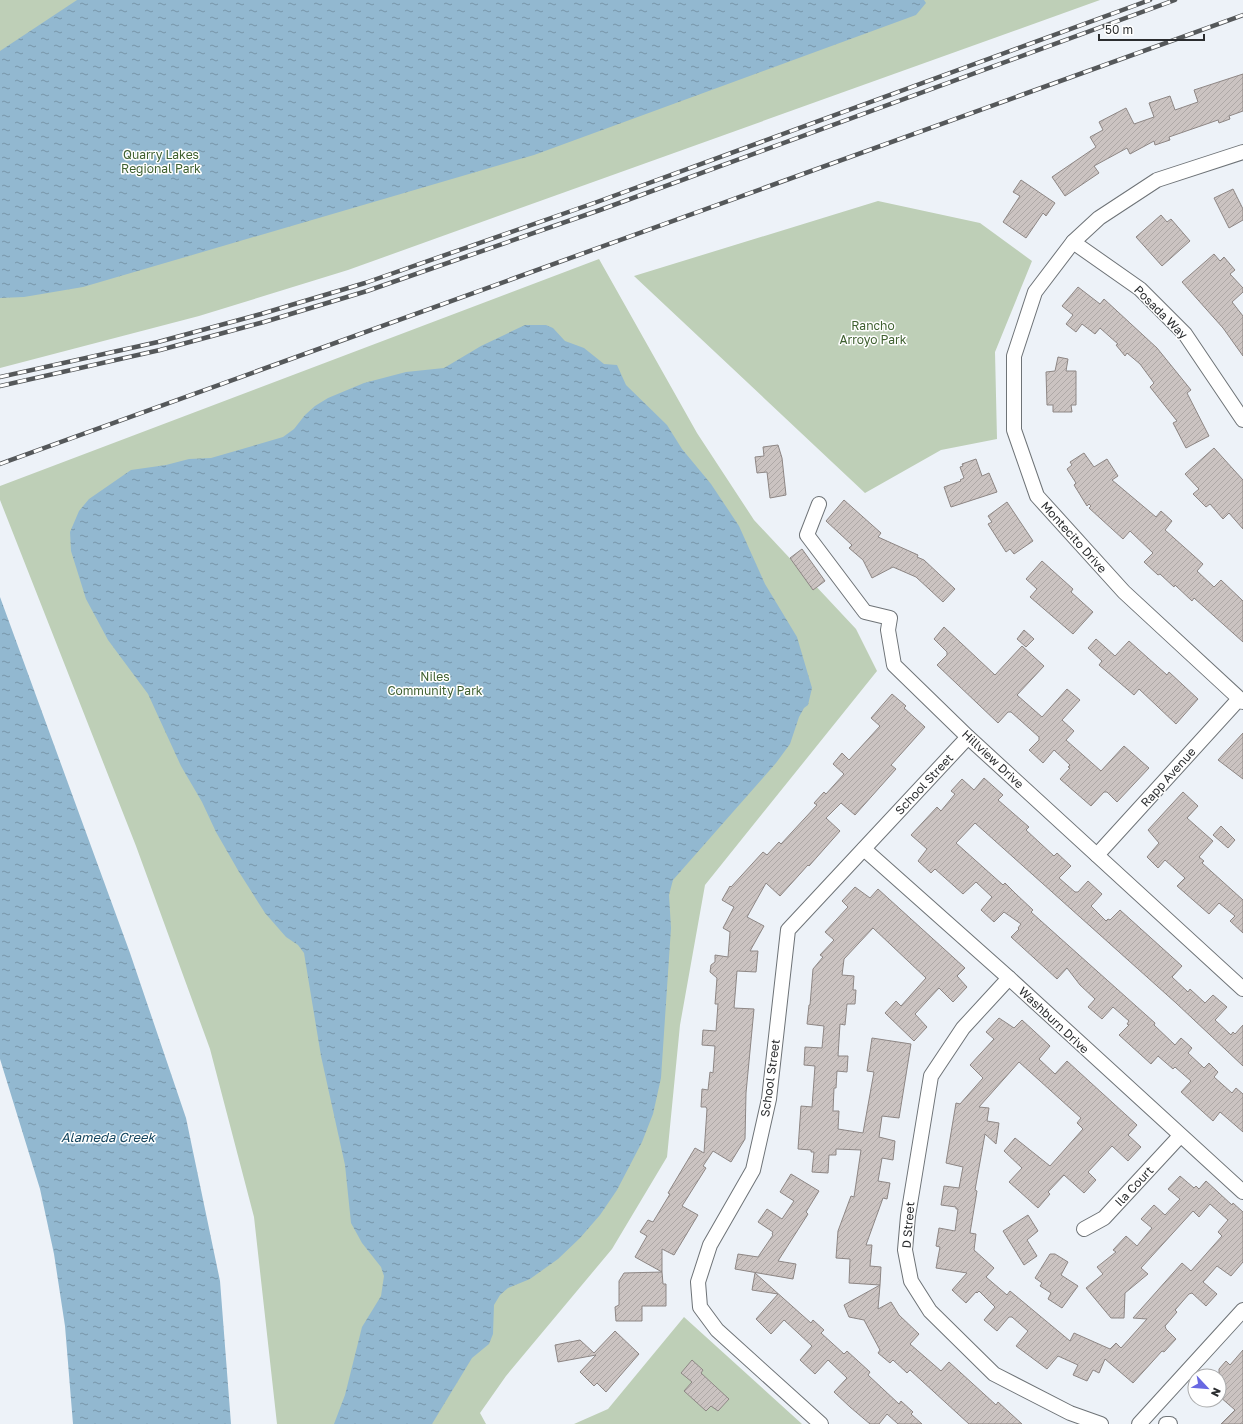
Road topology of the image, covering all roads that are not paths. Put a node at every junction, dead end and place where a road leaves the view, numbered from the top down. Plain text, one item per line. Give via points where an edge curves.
1 (1243, 152) edge
2 (1073, 242) junction
3 (1243, 420) edge
4 (819, 504) dead end
5 (1241, 700) edge
6 (968, 736) junction
7 (864, 849) junction
8 (1097, 855) junction
9 (1009, 978) junction
10 (1243, 989) edge
11 (1180, 1136) junction
12 (1243, 1192) edge
13 (1084, 1229) dead end
14 (1243, 1310) edge
15 (821, 1424) edge
16 (1101, 1424) edge
17 (1139, 1424) edge
18 (1166, 1424) edge
19 (1170, 1424) edge

1 - 2 street, Montecito Drive via 1157,180 1100,218
2 - 3 street, Posada Way via 1140,289 1186,334
2 - 5 street, Montecito Drive via 1035,292 1014,356 1014,430 1035,489 1038,496 1124,592
4 - 6 street, Hillview Drive via 807,535 864,612 890,618 888,630 894,665
5 - 8 street, Rapp Avenue
6 - 7 street, School Street
6 - 8 street, Hillview Drive
7 - 9 street, Washburn Drive
7 - 15 street, School Street via 788,930 769,1099 753,1170 710,1245 698,1282 700,1307 717,1330
8 - 10 street, Hillview Drive
9 - 11 street, Washburn Drive
9 - 16 street, D Street via 963,1028 931,1076 907,1223 905,1250 911,1281 930,1311 994,1374 1070,1413
11 - 12 street, Washburn Drive
11 - 13 street, Ila Court via 1104,1218
14 - 17 street
18 - 19 street

